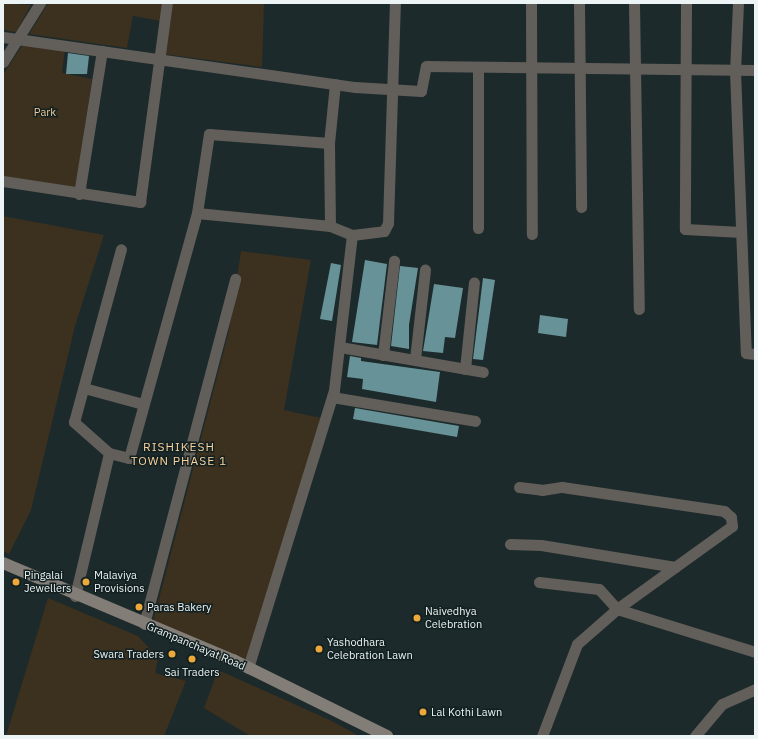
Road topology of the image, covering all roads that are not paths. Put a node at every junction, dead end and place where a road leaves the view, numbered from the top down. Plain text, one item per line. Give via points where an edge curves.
1 (40, 3) edge
2 (167, 3) edge
3 (394, 3) edge
4 (531, 3) edge
5 (579, 3) edge
6 (634, 3) edge
7 (686, 3) edge
8 (738, 3) edge
9 (3, 37) edge
10 (17, 39) junction
11 (102, 51) junction
12 (159, 59) junction
13 (3, 62) edge
14 (478, 67) junction
15 (531, 67) junction
16 (581, 68) junction
17 (634, 69) junction
18 (688, 70) junction
19 (755, 70) edge
20 (735, 71) junction
21 (335, 84) junction
22 (392, 89) junction
23 (329, 143) junction
24 (3, 181) edge
25 (79, 194) junction
26 (581, 207) dead end
27 (197, 214) junction
28 (330, 226) junction
29 (478, 228) dead end
30 (741, 232) junction
31 (352, 234) junction
32 (532, 234) dead end
33 (121, 249) dead end
34 (394, 261) dead end
35 (425, 270) dead end
36 (235, 279) dead end
37 (474, 282) dead end
38 (639, 309) dead end
39 (340, 347) junction
40 (755, 354) edge
41 (383, 355) junction
42 (415, 359) junction
43 (464, 369) junction
44 (482, 372) dead end
45 (84, 388) junction
46 (332, 397) junction
47 (143, 404) junction
48 (475, 421) dead end
49 (109, 453) junction
50 (519, 487) dead end
51 (510, 544) dead end
52 (3, 563) edge
53 (675, 567) junction
54 (539, 582) dead end
55 (75, 596) junction
56 (617, 609) junction
57 (144, 624) junction
58 (755, 652) edge
59 (248, 668) junction
60 (755, 689) edge
61 (387, 736) edge
62 (542, 736) edge
63 (695, 736) edge

1 - 10 street
2 - 12 street
3 - 22 street
4 - 15 street
5 - 16 street
6 - 17 street
7 - 18 street
8 - 20 street
9 - 10 street
10 - 11 street
10 - 13 street
11 - 12 street
11 - 25 street
12 - 21 street
12 - 25 street via 140,202
14 - 15 street
14 - 22 street via 426,66 421,91
14 - 29 street
15 - 16 street
15 - 32 street
16 - 17 street
16 - 26 street
17 - 18 street
17 - 38 street
18 - 20 street
18 - 30 street via 685,230
19 - 20 street
20 - 30 street
21 - 22 street
21 - 23 street
22 - 31 street via 388,223 384,231
23 - 27 street via 210,134
23 - 28 street
24 - 25 street
27 - 28 street
27 - 47 street
28 - 31 street
30 - 40 street via 746,354
31 - 39 street
33 - 45 street
34 - 41 street
35 - 42 street
36 - 57 street
37 - 43 street
39 - 41 street
39 - 46 street
41 - 42 street
42 - 43 street
43 - 44 street
45 - 47 street
45 - 49 street via 74,422
46 - 48 street
46 - 59 street
47 - 49 street via 129,458
49 - 55 street
50 - 53 street via 542,490 569,488 724,512 731,516 732,526
51 - 53 street via 541,545
52 - 55 street, Grampanchayat Road
53 - 56 street
54 - 56 street via 599,589
55 - 57 street, Grampanchayat Road
56 - 58 street
56 - 62 street via 577,644
57 - 59 street, Grampanchayat Road
59 - 61 street, Grampanchayat Road
60 - 63 street via 722,704 699,727

